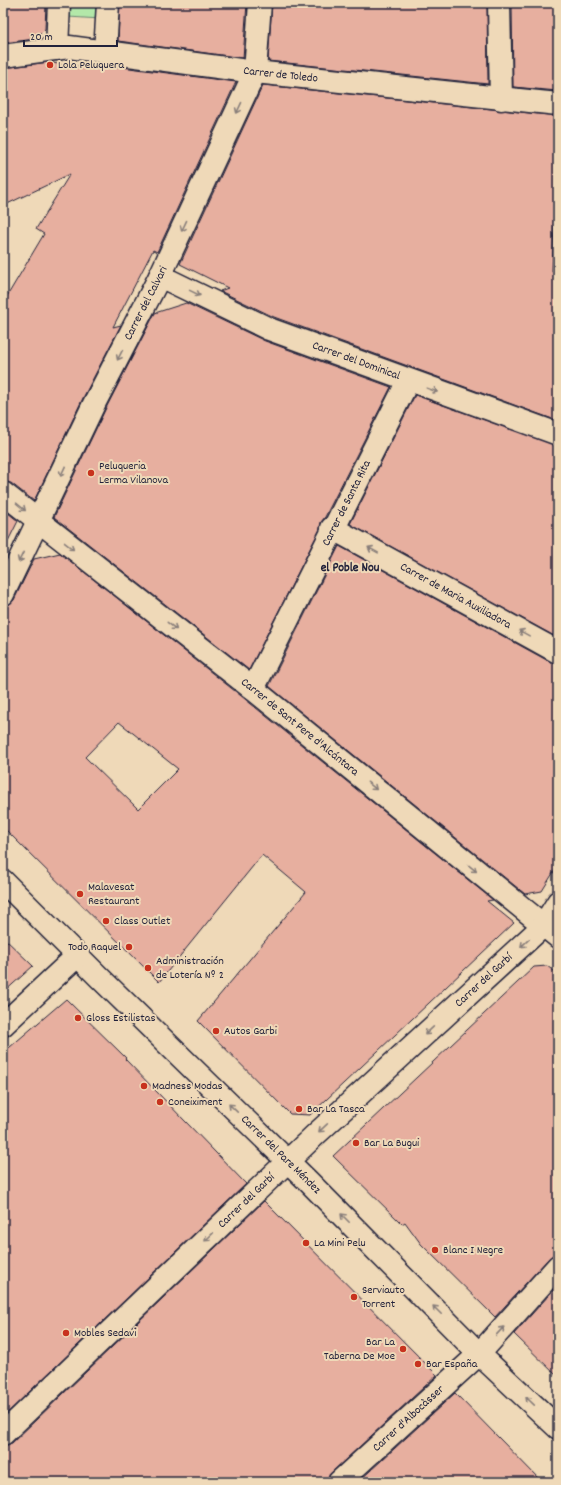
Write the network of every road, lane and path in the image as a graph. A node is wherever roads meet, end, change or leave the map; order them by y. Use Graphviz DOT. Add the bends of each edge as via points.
graph roads {
  1 [pos="59,3"];
  2 [pos="108,3"];
  3 [pos="260,3"];
  4 [pos="499,3"];
  5 [pos="57,49"];
  6 [pos="105,52"];
  7 [pos="3,56"];
  8 [pos="255,72"];
  9 [pos="501,99"];
  10 [pos="558,104"];
  11 [pos="160,276"];
  12 [pos="408,381"];
  13 [pos="558,434"];
  14 [pos="3,493"];
  15 [pos="38,522"];
  16 [pos="332,528"];
  17 [pos="3,594"];
  18 [pos="558,652"];
  19 [pos="253,689"];
  20 [pos="3,881"];
  21 [pos="558,902"];
  22 [pos="551,932"];
  23 [pos="77,956"];
  24 [pos="3,1025"];
  25 [pos="288,1163"];
  26 [pos="558,1266"];
  27 [pos="479,1354"];
  28 [pos="558,1428"];
  29 [pos="3,1434"];
  30 [pos="339,1482"];
  1 -- 5 [label="street"];
  2 -- 6 [label="street"];
  3 -- 8 [label="street, Carrer del Calvari"];
  4 -- 9 [label="street"];
  5 -- 6 [label="street, Carrer de Toledo" via="69,47"];
  5 -- 7 [label="street, Carrer de Toledo"];
  6 -- 8 [label="street, Carrer de Toledo"];
  8 -- 9 [label="street, Carrer de Toledo"];
  8 -- 11 [label="street, Carrer del Calvari, one-way"];
  9 -- 10 [label="street, Carrer de Toledo"];
  11 -- 12 [label="street, Carrer del Dominical, one-way" via="269,329"];
  11 -- 15 [label="street, Carrer del Calvari, one-way" via="94,404"];
  12 -- 13 [label="street, Carrer del Dominical, one-way"];
  12 -- 16 [label="street, Carrer de Santa Rita"];
  14 -- 15 [label="street, Carrer de Sant Pere d'Alcántara, one-way"];
  15 -- 17 [label="street, Carrer del Calvari, one-way"];
  15 -- 19 [label="street, Carrer de Sant Pere d'Alcántara, one-way"];
  18 -- 16 [label="street, Carrer de Maria Auxiliadora, one-way"];
  16 -- 19 [label="street, Carrer de Santa Rita"];
  19 -- 22 [label="street, Carrer de Sant Pere d'Alcántara, one-way"];
  20 -- 23 [label="street, Carrer del Pare Méndez"];
  21 -- 22 [label="street, Carrer del Garbí"];
  22 -- 25 [label="street, Carrer del Garbí, one-way" via="314,1136"];
  23 -- 24 [label="street"];
  25 -- 23 [label="street, Carrer del Pare Méndez, one-way"];
  27 -- 25 [label="street, Carrer del Pare Méndez, one-way"];
  25 -- 29 [label="street, Carrer del Garbí, one-way"];
  27 -- 26 [label="street, Carrer d'Albocàsser, one-way"];
  28 -- 27 [label="street, Carrer del Pare Méndez, one-way"];
  27 -- 30 [label="street, Carrer d'Albocàsser"];
}
